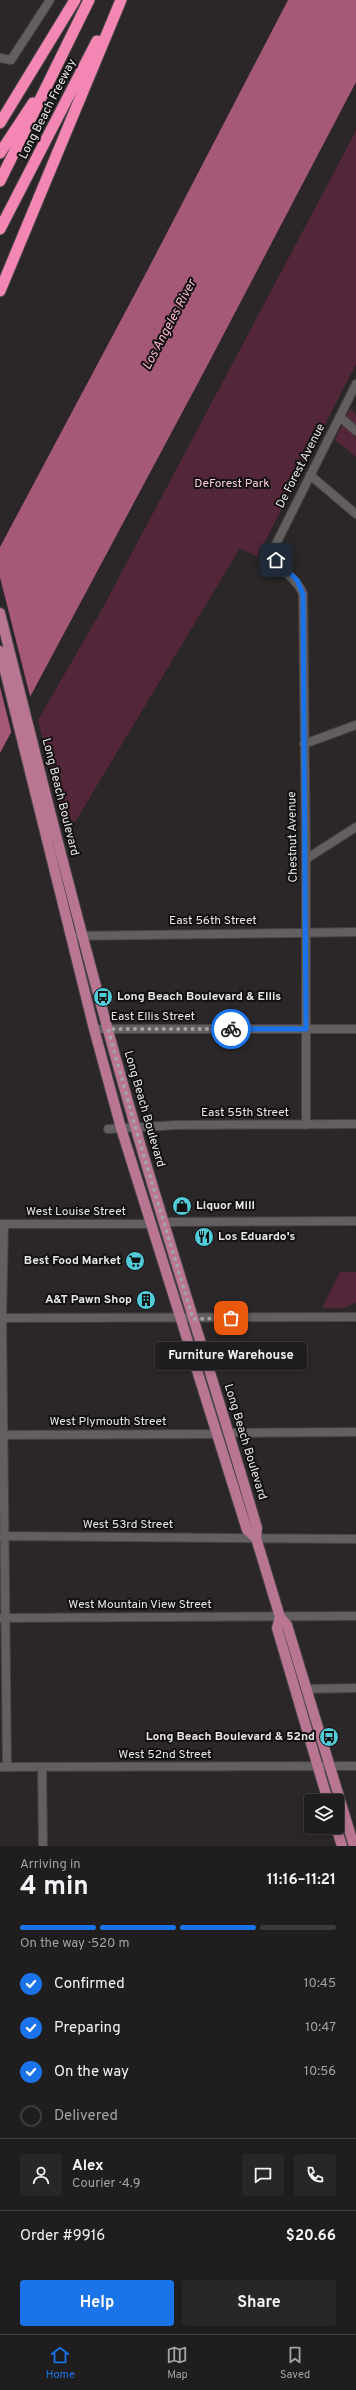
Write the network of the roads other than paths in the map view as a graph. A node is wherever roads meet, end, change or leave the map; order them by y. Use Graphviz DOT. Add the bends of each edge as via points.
graph roads {
  1 [pos="50,0"];
  2 [pos="75,0"];
  3 [pos="88,0"];
  4 [pos="118,0"];
  5 [pos="121,0"];
  6 [pos="0,58"];
  7 [pos="60,62"];
  8 [pos="0,123"];
  9 [pos="0,153"];
  10 [pos="0,181"];
  11 [pos="0,229"];
  12 [pos="0,291"];
  13 [pos="356,384"];
  14 [pos="340,417"];
  15 [pos="356,431"];
  16 [pos="310,475"];
  17 [pos="356,514"];
  18 [pos="276,560"];
  19 [pos="0,613"];
  20 [pos="0,651"];
  21 [pos="356,725"];
  22 [pos="304,744"];
  23 [pos="356,827"];
  24 [pos="342,836"];
  25 [pos="356,836"];
  26 [pos="306,859"];
  27 [pos="306,932"];
  28 [pos="356,932"];
  29 [pos="81,934"];
  30 [pos="70,936"];
  31 [pos="94,1029"];
  32 [pos="108,1029"];
  33 [pos="306,1029"];
  34 [pos="356,1029"];
  35 [pos="356,1124"];
  36 [pos="306,1125"];
  37 [pos="135,1126"];
  38 [pos="121,1128"];
  39 [pos="108,1129"];
  40 [pos="356,1221"];
  41 [pos="164,1222"];
  42 [pos="2,1224"];
  43 [pos="151,1224"];
  44 [pos="356,1317"];
  45 [pos="1,1318"];
  46 [pos="181,1319"];
  47 [pos="193,1319"];
  48 [pos="356,1432"];
  49 [pos="229,1433"];
  50 [pos="216,1434"];
  51 [pos="2,1435"];
  52 [pos="2,1536"];
  53 [pos="256,1538"];
  54 [pos="356,1539"];
  55 [pos="356,1616"];
  56 [pos="280,1617"];
  57 [pos="3,1618"];
  58 [pos="356,1688"];
  59 [pos="306,1689"];
  60 [pos="317,1766"];
  61 [pos="329,1766"];
  62 [pos="356,1766"];
  63 [pos="4,1767"];
  64 [pos="42,1767"];
  65 [pos="326,1794"];
  66 [pos="338,1834"];
  67 [pos="354,1843"];
  68 [pos="43,1846"];
  69 [pos="342,1846"];
  1 -- 6 [label="street" via="11,60"];
  2 -- 8 [label="highway"];
  3 -- 7 [label="highway, Long Beach Freeway"];
  4 -- 11 [label="highway, Long Beach Freeway"];
  5 -- 12 [label="highway"];
  7 -- 9 [label="highway"];
  7 -- 10 [label="highway, Long Beach Freeway"];
  13 -- 14 [label="street, De Forest Avenue"];
  14 -- 15 [label="street"];
  14 -- 16 [label="street, De Forest Avenue"];
  16 -- 17 [label="street"];
  16 -- 18 [label="street, De Forest Avenue" via="273,550"];
  18 -- 22 [label="street, Chestnut Avenue" via="297,580 303,594"];
  19 -- 29 [label="main road, Long Beach Boulevard"];
  20 -- 30 [label="main road, Long Beach Boulevard"];
  21 -- 22 [label="street"];
  22 -- 26 [label="street, Chestnut Avenue"];
  23 -- 24 [label="street"];
  24 -- 25 [label="street"];
  24 -- 26 [label="street"];
  26 -- 27 [label="street, Chestnut Avenue"];
  27 -- 28 [label="street, East 56th Street"];
  27 -- 29 [label="street, East 56th Street"];
  27 -- 33 [label="street, Chestnut Avenue"];
  29 -- 30 [label="street, East 56th Street"];
  29 -- 32 [label="main road, Long Beach Boulevard"];
  30 -- 31 [label="main road, Long Beach Boulevard"];
  31 -- 32 [label="street, East Ellis Street"];
  31 -- 38 [label="main road, Long Beach Boulevard"];
  32 -- 33 [label="street, East Ellis Street"];
  32 -- 37 [label="main road, Long Beach Boulevard"];
  33 -- 34 [label="street, East Ellis Street"];
  33 -- 36 [label="street, Chestnut Avenue"];
  35 -- 36 [label="street, East 55th Street"];
  36 -- 37 [label="street, East 55th Street"];
  37 -- 38 [label="street, East 55th Street"];
  37 -- 41 [label="main road, Long Beach Boulevard"];
  38 -- 39 [label="street, East 55th Street"];
  38 -- 43 [label="main road, Long Beach Boulevard"];
  40 -- 41 [label="street"];
  41 -- 47 [label="main road, Long Beach Boulevard"];
  42 -- 43 [label="street, West Louise Street"];
  42 -- 45 [label="street"];
  43 -- 46 [label="main road, Long Beach Boulevard"];
  44 -- 47 [label="street"];
  45 -- 46 [label="street"];
  45 -- 51 [label="street"];
  46 -- 47 [label="street"];
  46 -- 50 [label="main road, Long Beach Boulevard"];
  47 -- 49 [label="main road, Long Beach Boulevard"];
  48 -- 49 [label="street"];
  49 -- 53 [label="main road, Long Beach Boulevard" via="257,1528"];
  50 -- 51 [label="street, West Plymouth Street"];
  50 -- 53 [label="main road, Long Beach Boulevard" via="247,1530"];
  51 -- 52 [label="street"];
  52 -- 53 [label="street, West 53rd Street"];
  52 -- 57 [label="street"];
  53 -- 54 [label="street, West 53rd Street"];
  53 -- 56 [label="main road, Long Beach Boulevard"];
  55 -- 56 [label="street, West Mountain View Street"];
  56 -- 57 [label="street, West Mountain View Street"];
  56 -- 59 [label="main road, Long Beach Boulevard" via="287,1625"];
  56 -- 60 [label="main road, Long Beach Boulevard" via="277,1628"];
  57 -- 63 [label="street"];
  58 -- 59 [label="street"];
  59 -- 61 [label="main road, Long Beach Boulevard"];
  60 -- 61 [label="street, West 52nd Street"];
  60 -- 64 [label="street, West 52nd Street"];
  60 -- 65 [label="main road, Long Beach Boulevard"];
  61 -- 62 [label="street, West 52nd Street"];
  61 -- 67 [label="main road, Long Beach Boulevard"];
  63 -- 64 [label="street, West 52nd Street"];
  64 -- 68 [label="street"];
  66 -- 69 [label="main road"];
}
